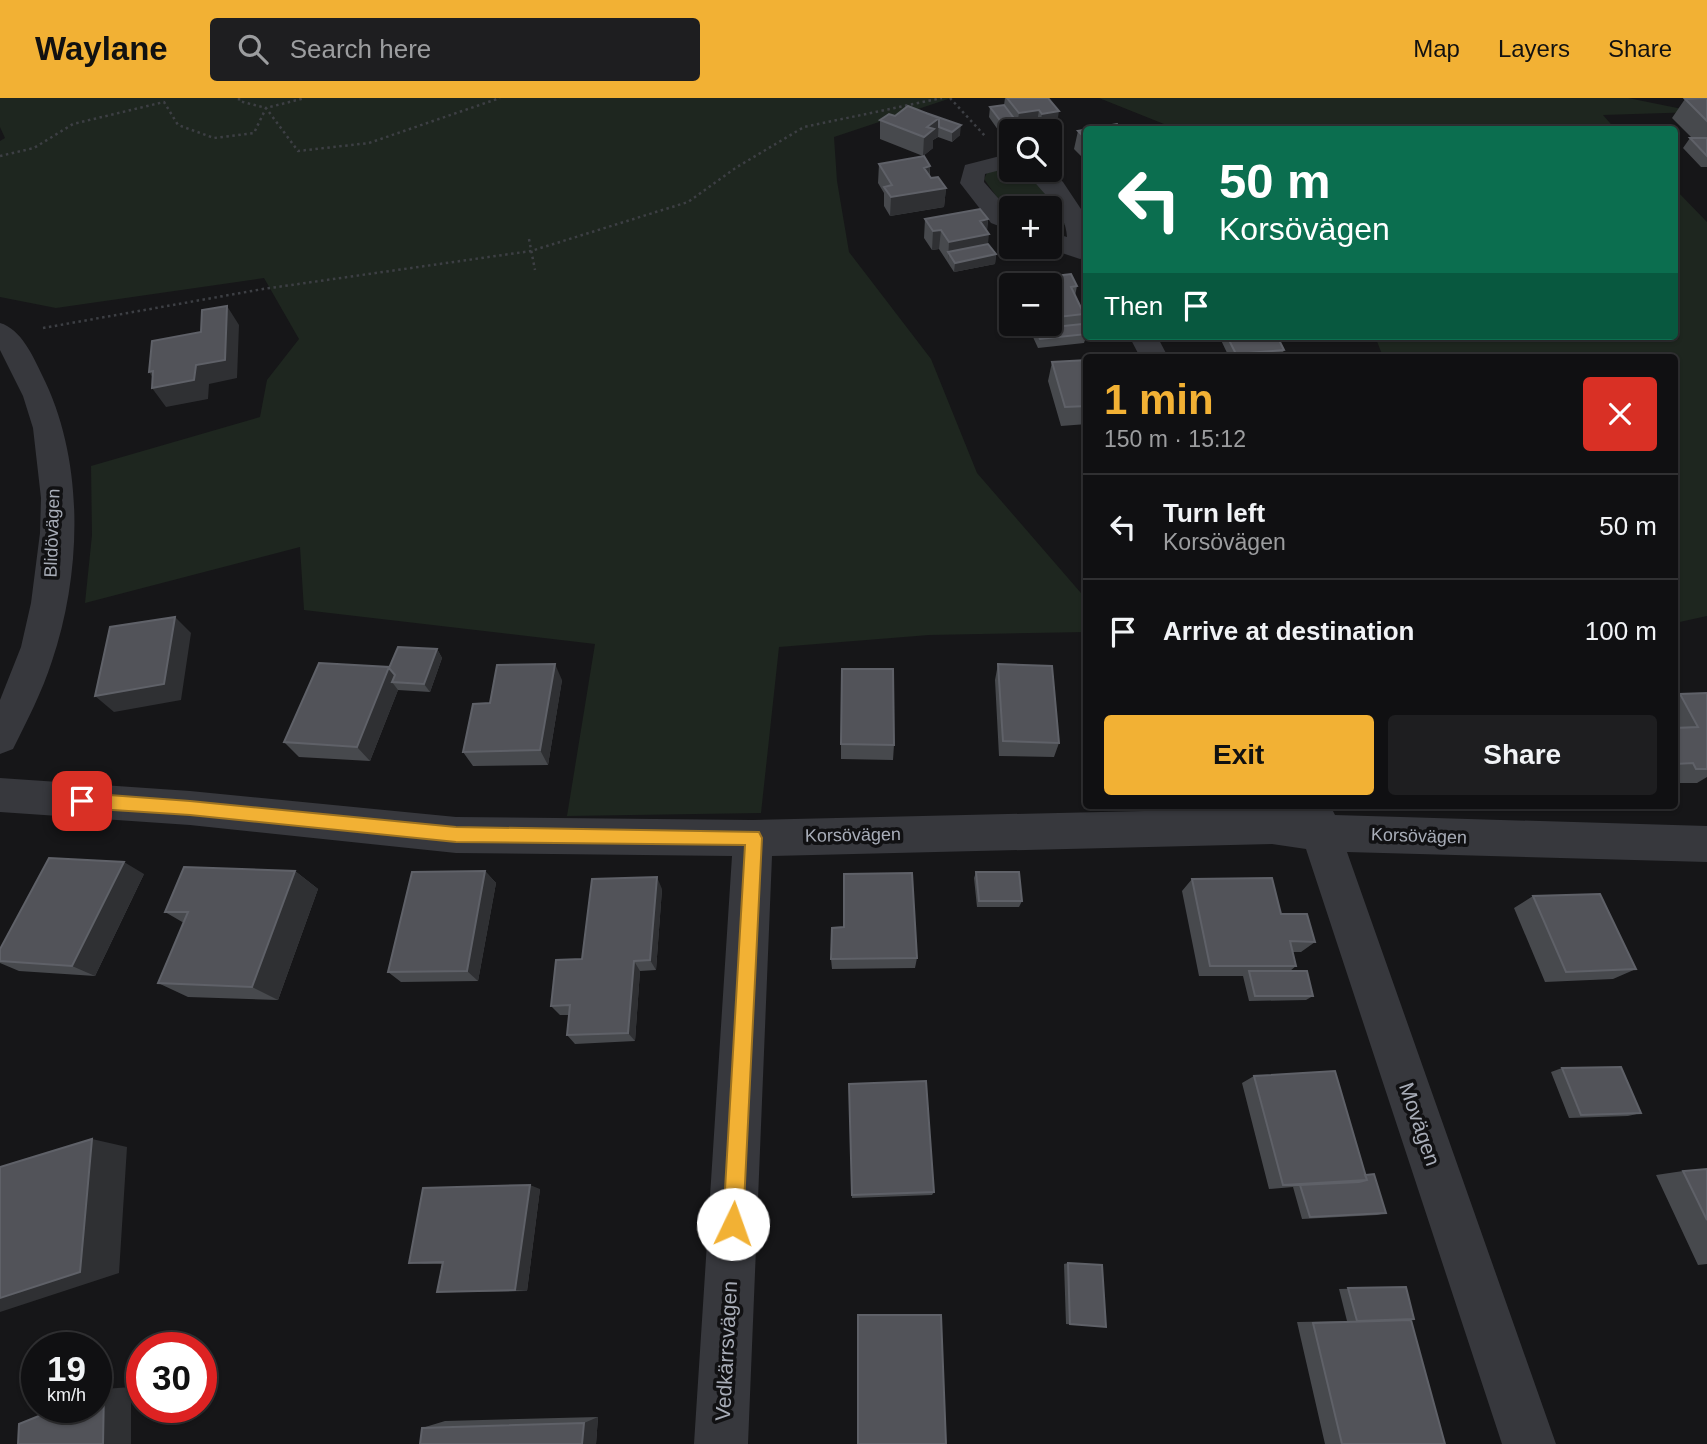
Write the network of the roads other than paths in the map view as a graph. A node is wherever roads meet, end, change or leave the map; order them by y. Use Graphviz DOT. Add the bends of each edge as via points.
graph roads {
  1 [pos="999,162"];
  2 [pos="1049,182"];
  3 [pos="999,217"];
  4 [pos="1062,245"];
  5 [pos="1083,254"];
  6 [pos="2,334"];
  7 [pos="0,738"];
  8 [pos="0,795"];
  9 [pos="1316,819"];
  10 [pos="754,838"];
  11 [pos="1707,844"];
  12 [pos="722,1444"];
  13 [pos="1529,1444"];
  1 -- 3 [label="street" via="974,170 972,183"];
  2 -- 5 [label="street" via="1079,225"];
  4 -- 5 [label="street"];
  6 -- 7 [label="street, Blidövägen" via="37,390 48,426 57,511 42,634 22,693"];
  8 -- 10 [label="street, Korsövägen" via="190,808 456,835"];
  9 -- 10 [label="street, Korsövägen" via="1272,826"];
  9 -- 11 [label="street, Korsövägen"];
  9 -- 13 [label="street, Movägen"];
  10 -- 12 [label="street, Vedkärrsvägen"];
}
